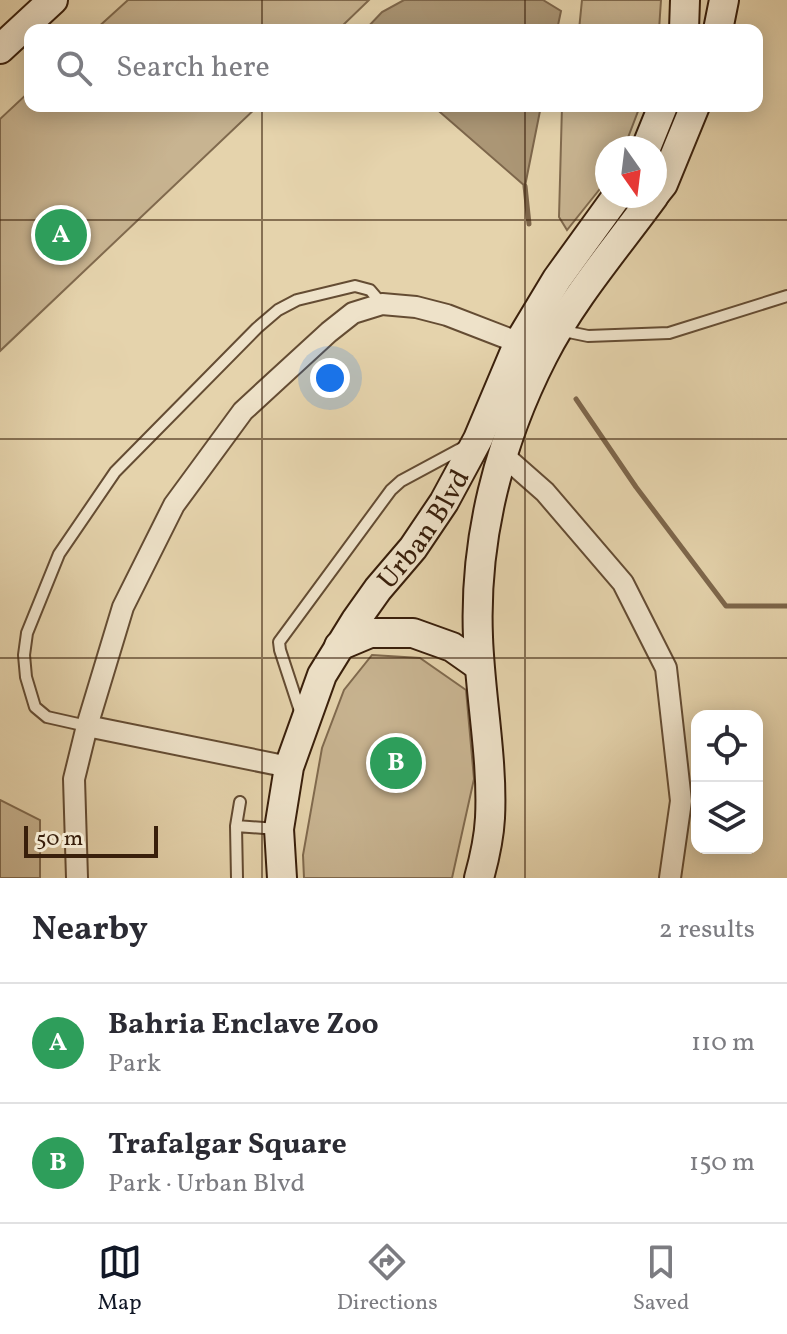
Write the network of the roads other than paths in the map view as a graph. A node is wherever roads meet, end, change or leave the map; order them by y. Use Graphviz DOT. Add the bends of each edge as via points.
graph roads {
  1 [pos="53,0"];
  2 [pos="685,0"];
  3 [pos="724,0"];
  4 [pos="27,24"];
  5 [pos="684,24"];
  6 [pos="719,24"];
  7 [pos="24,27"];
  8 [pos="0,49"];
  9 [pos="661,112"];
  10 [pos="693,112"];
  11 [pos="651,136"];
  12 [pos="667,174"];
  13 [pos="608,208"];
  14 [pos="644,208"];
  15 [pos="787,296"];
  16 [pos="382,304"];
  17 [pos="559,330"];
  18 [pos="531,348"];
  19 [pos="478,439"];
  20 [pos="503,455"];
  21 [pos="339,646"];
  22 [pos="479,666"];
  23 [pos="304,723"];
  24 [pos="87,726"];
  25 [pos="289,767"];
  26 [pos="240,802"];
  27 [pos="236,826"];
  28 [pos="279,829"];
  29 [pos="77,878"];
  30 [pos="237,878"];
  31 [pos="282,878"];
  32 [pos="479,878"];
  33 [pos="670,878"];
  1 -- 4 [label="street"];
  2 -- 5 [label="street"];
  3 -- 6 [label="street"];
  7 -- 8 [label="street"];
  9 -- 11 [label="street"];
  10 -- 12 [label="street, Urban Blvd"];
  13 -- 18 [label="street, Urban Blvd" via="557,279"];
  14 -- 17 [label="street, Urban Blvd"];
  15 -- 17 [label="lane" via="669,333 588,336"];
  16 -- 18 [label="street" via="447,315"];
  16 -- 24 [label="street" via="353,313 243,411 174,505 123,607"];
  16 -- 24 [label="lane" via="370,290 355,286 278,310 115,472 59,554 27,633 24,655 35,707 47,717"];
  17 -- 18 [label="street, Urban Blvd"];
  18 -- 19 [label="street, Urban Blvd"];
  18 -- 20 [label="street, Urban Blvd"];
  19 -- 21 [label="street, Urban Blvd" via="413,548"];
  19 -- 23 [label="lane" via="391,490 279,642"];
  20 -- 22 [label="street, Urban Blvd" via="484,528"];
  20 -- 33 [label="street" via="545,492 623,583 666,668 681,801"];
  21 -- 22 [label="street" via="370,633 413,633 452,647"];
  21 -- 23 [label="street, Urban Blvd"];
  22 -- 32 [label="street, Urban Blvd" via="490,819"];
  23 -- 25 [label="street, Urban Blvd"];
  24 -- 25 [label="street"];
  24 -- 29 [label="street" via="74,779"];
  25 -- 28 [label="street, Urban Blvd"];
  26 -- 27 [label="lane"];
  27 -- 28 [label="lane"];
  27 -- 30 [label="lane"];
  28 -- 31 [label="street, Urban Blvd"];
}
